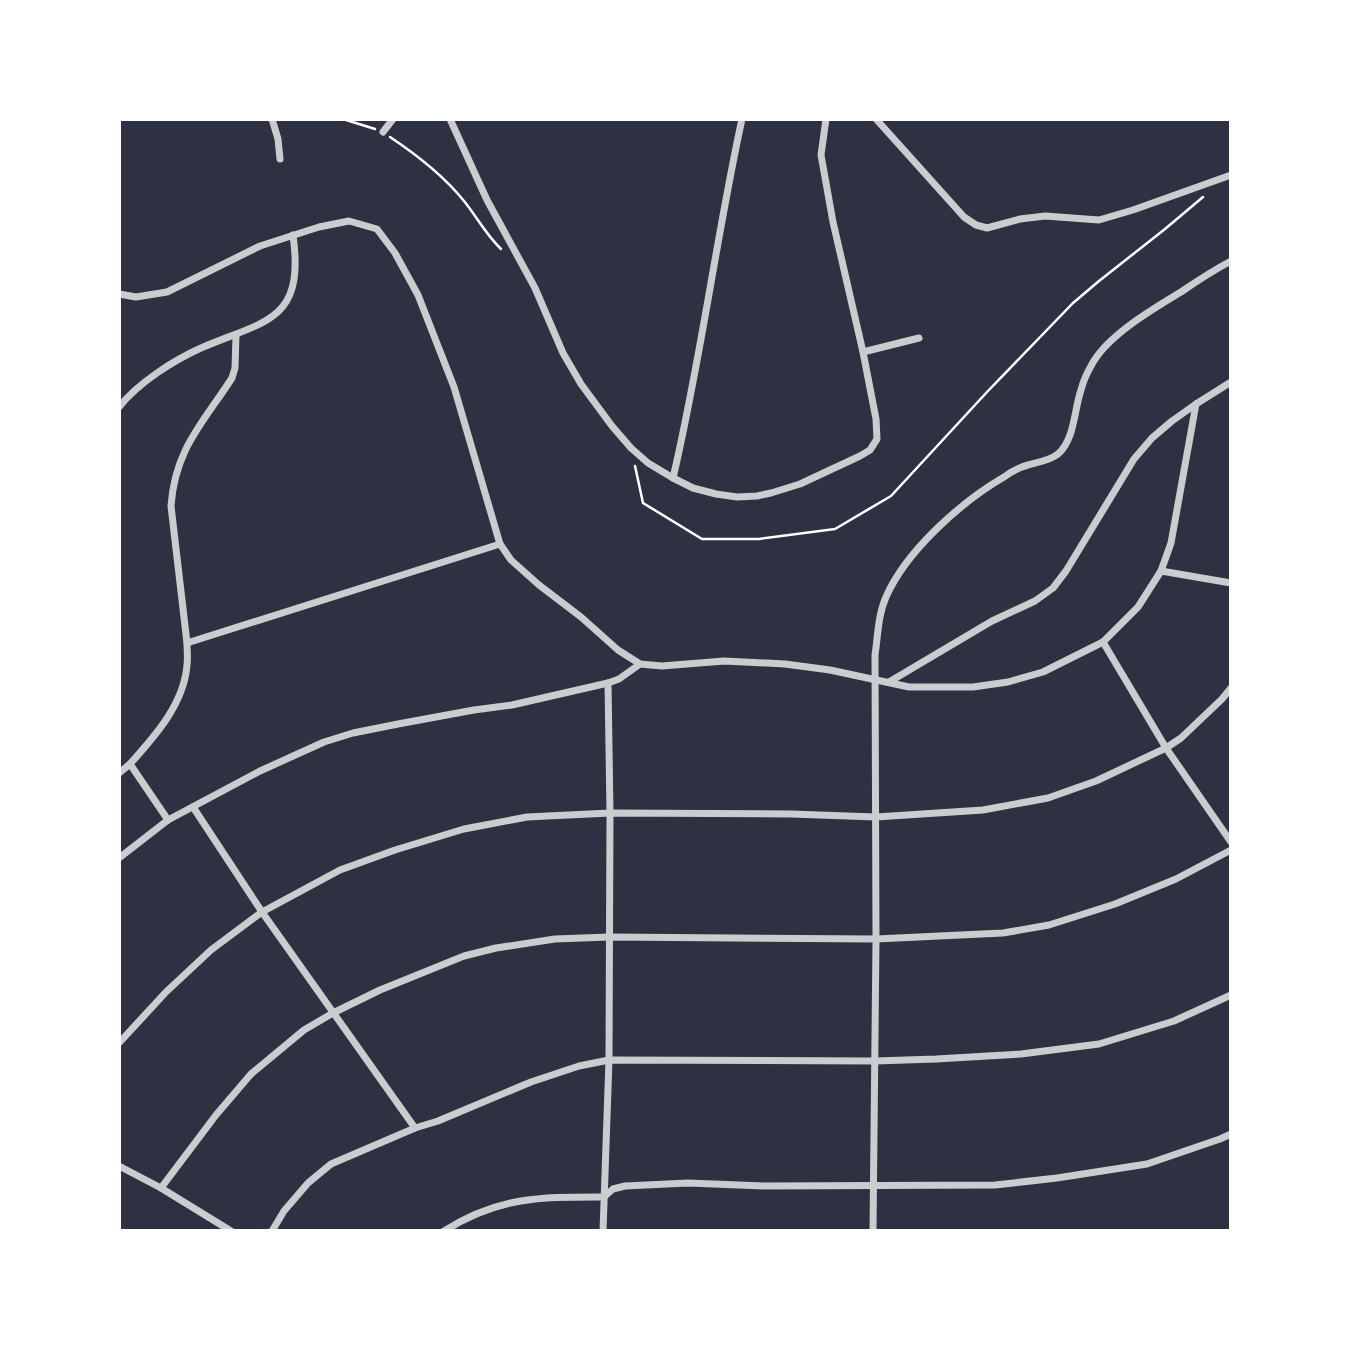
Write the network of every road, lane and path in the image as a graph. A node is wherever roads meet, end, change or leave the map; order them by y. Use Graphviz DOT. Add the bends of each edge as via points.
graph roads {
  1 [pos="272,119"];
  2 [pos="343,119"];
  3 [pos="393,119"];
  4 [pos="450,119"];
  5 [pos="742,119"];
  6 [pos="825,119"];
  7 [pos="876,119"];
  8 [pos="383,132"];
  9 [pos="280,159"];
  10 [pos="1231,175"];
  11 [pos="1206,194"];
  12 [pos="293,235"];
  13 [pos="507,254"];
  14 [pos="1231,261"];
  15 [pos="119,294"];
  16 [pos="236,335"];
  17 [pos="919,338"];
  18 [pos="863,352"];
  19 [pos="1231,383"];
  20 [pos="1196,404"];
  21 [pos="119,407"];
  22 [pos="631,448"];
  23 [pos="673,478"];
  24 [pos="500,544"];
  25 [pos="1161,571"];
  26 [pos="1231,583"];
  27 [pos="1103,642"];
  28 [pos="187,643"];
  29 [pos="640,664"];
  30 [pos="875,679"];
  31 [pos="889,682"];
  32 [pos="608,683"];
  33 [pos="1231,688"];
  34 [pos="1167,748"];
  35 [pos="130,764"];
  36 [pos="119,773"];
  37 [pos="194,807"];
  38 [pos="610,813"];
  39 [pos="876,817"];
  40 [pos="168,820"];
  41 [pos="1231,842"];
  42 [pos="1231,850"];
  43 [pos="119,858"];
  44 [pos="262,912"];
  45 [pos="609,937"];
  46 [pos="876,939"];
  47 [pos="1231,995"];
  48 [pos="333,1013"];
  49 [pos="119,1043"];
  50 [pos="609,1060"];
  51 [pos="875,1061"];
  52 [pos="415,1128"];
  53 [pos="1231,1134"];
  54 [pos="119,1166"];
  55 [pos="874,1185"];
  56 [pos="161,1188"];
  57 [pos="604,1197"];
  58 [pos="231,1231"];
  59 [pos="272,1231"];
  60 [pos="444,1231"];
  61 [pos="603,1231"];
  62 [pos="873,1231"];
  1 -- 9 [label="street"];
  2 -- 8 [label="path"];
  3 -- 8 [label="street"];
  4 -- 22 [label="street" via="564,353"];
  5 -- 23 [label="street"];
  6 -- 18 [label="street" via="821,155"];
  7 -- 10 [label="street" via="964,217 987,228 1045,216 1099,220"];
  8 -- 13 [label="path" via="450,185"];
  11 -- 22 [label="path" via="1073,303 891,496 835,529 759,539 702,539 643,503"];
  12 -- 15 [label="street" via="260,246 167,292 136,297"];
  12 -- 16 [label="street" via="293,281 285,304 264,323"];
  12 -- 24 [label="street" via="349,221 377,229 395,253 418,295 454,387"];
  14 -- 30 [label="street" via="1108,343 1081,387 1071,434 1057,455 1025,466 986,489 931,535 907,562 880,614"];
  16 -- 21 [label="street" via="175,362"];
  16 -- 28 [label="street" via="232,378 184,450 172,489"];
  17 -- 18 [label="street"];
  18 -- 23 [label="street" via="876,419 877,439 870,450 772,494 716,494"];
  19 -- 20 [label="street"];
  20 -- 25 [label="street" via="1171,543"];
  20 -- 31 [label="street" via="1152,438 1134,459 1052,588"];
  22 -- 23 [label="street"];
  24 -- 28 [label="street"];
  24 -- 29 [label="street" via="539,585"];
  25 -- 26 [label="street"];
  25 -- 27 [label="street" via="1138,607"];
  27 -- 31 [label="street" via="1043,672 1008,682 909,687"];
  27 -- 34 [label="street"];
  28 -- 35 [label="street" via="184,679 170,713"];
  29 -- 30 [label="street" via="785,664"];
  29 -- 32 [label="street"];
  30 -- 31 [label="street"];
  30 -- 39 [label="street"];
  32 -- 37 [label="street" via="353,733 270,766"];
  32 -- 38 [label="street"];
  33 -- 34 [label="street"];
  34 -- 39 [label="street" via="1048,798 983,810"];
  34 -- 41 [label="street"];
  35 -- 36 [label="street"];
  35 -- 40 [label="street"];
  37 -- 40 [label="street"];
  37 -- 44 [label="street"];
  38 -- 39 [label="street"];
  38 -- 44 [label="street" via="527,817 464,829 340,870"];
  38 -- 45 [label="street"];
  39 -- 46 [label="street"];
  40 -- 43 [label="street"];
  42 -- 46 [label="street" via="1115,905 1049,925 1003,933"];
  44 -- 48 [label="street"];
  44 -- 49 [label="street" via="211,950"];
  45 -- 46 [label="street"];
  45 -- 48 [label="street" via="555,939 464,956"];
  45 -- 50 [label="street"];
  46 -- 51 [label="street"];
  47 -- 51 [label="street" via="1174,1021 1098,1044 1021,1054"];
  48 -- 52 [label="street"];
  48 -- 56 [label="street" via="304,1030 251,1074"];
  50 -- 51 [label="street"];
  50 -- 52 [label="street" via="531,1082"];
  50 -- 57 [label="street"];
  51 -- 55 [label="street"];
  52 -- 59 [label="street" via="331,1164 308,1183"];
  53 -- 55 [label="street" via="1147,1164 1057,1178 995,1185"];
  54 -- 56 [label="street"];
  55 -- 57 [label="street" via="625,1185"];
  55 -- 62 [label="street"];
  56 -- 58 [label="street"];
  57 -- 60 [label="street" via="528,1199 499,1205"];
  57 -- 61 [label="street"];
}
